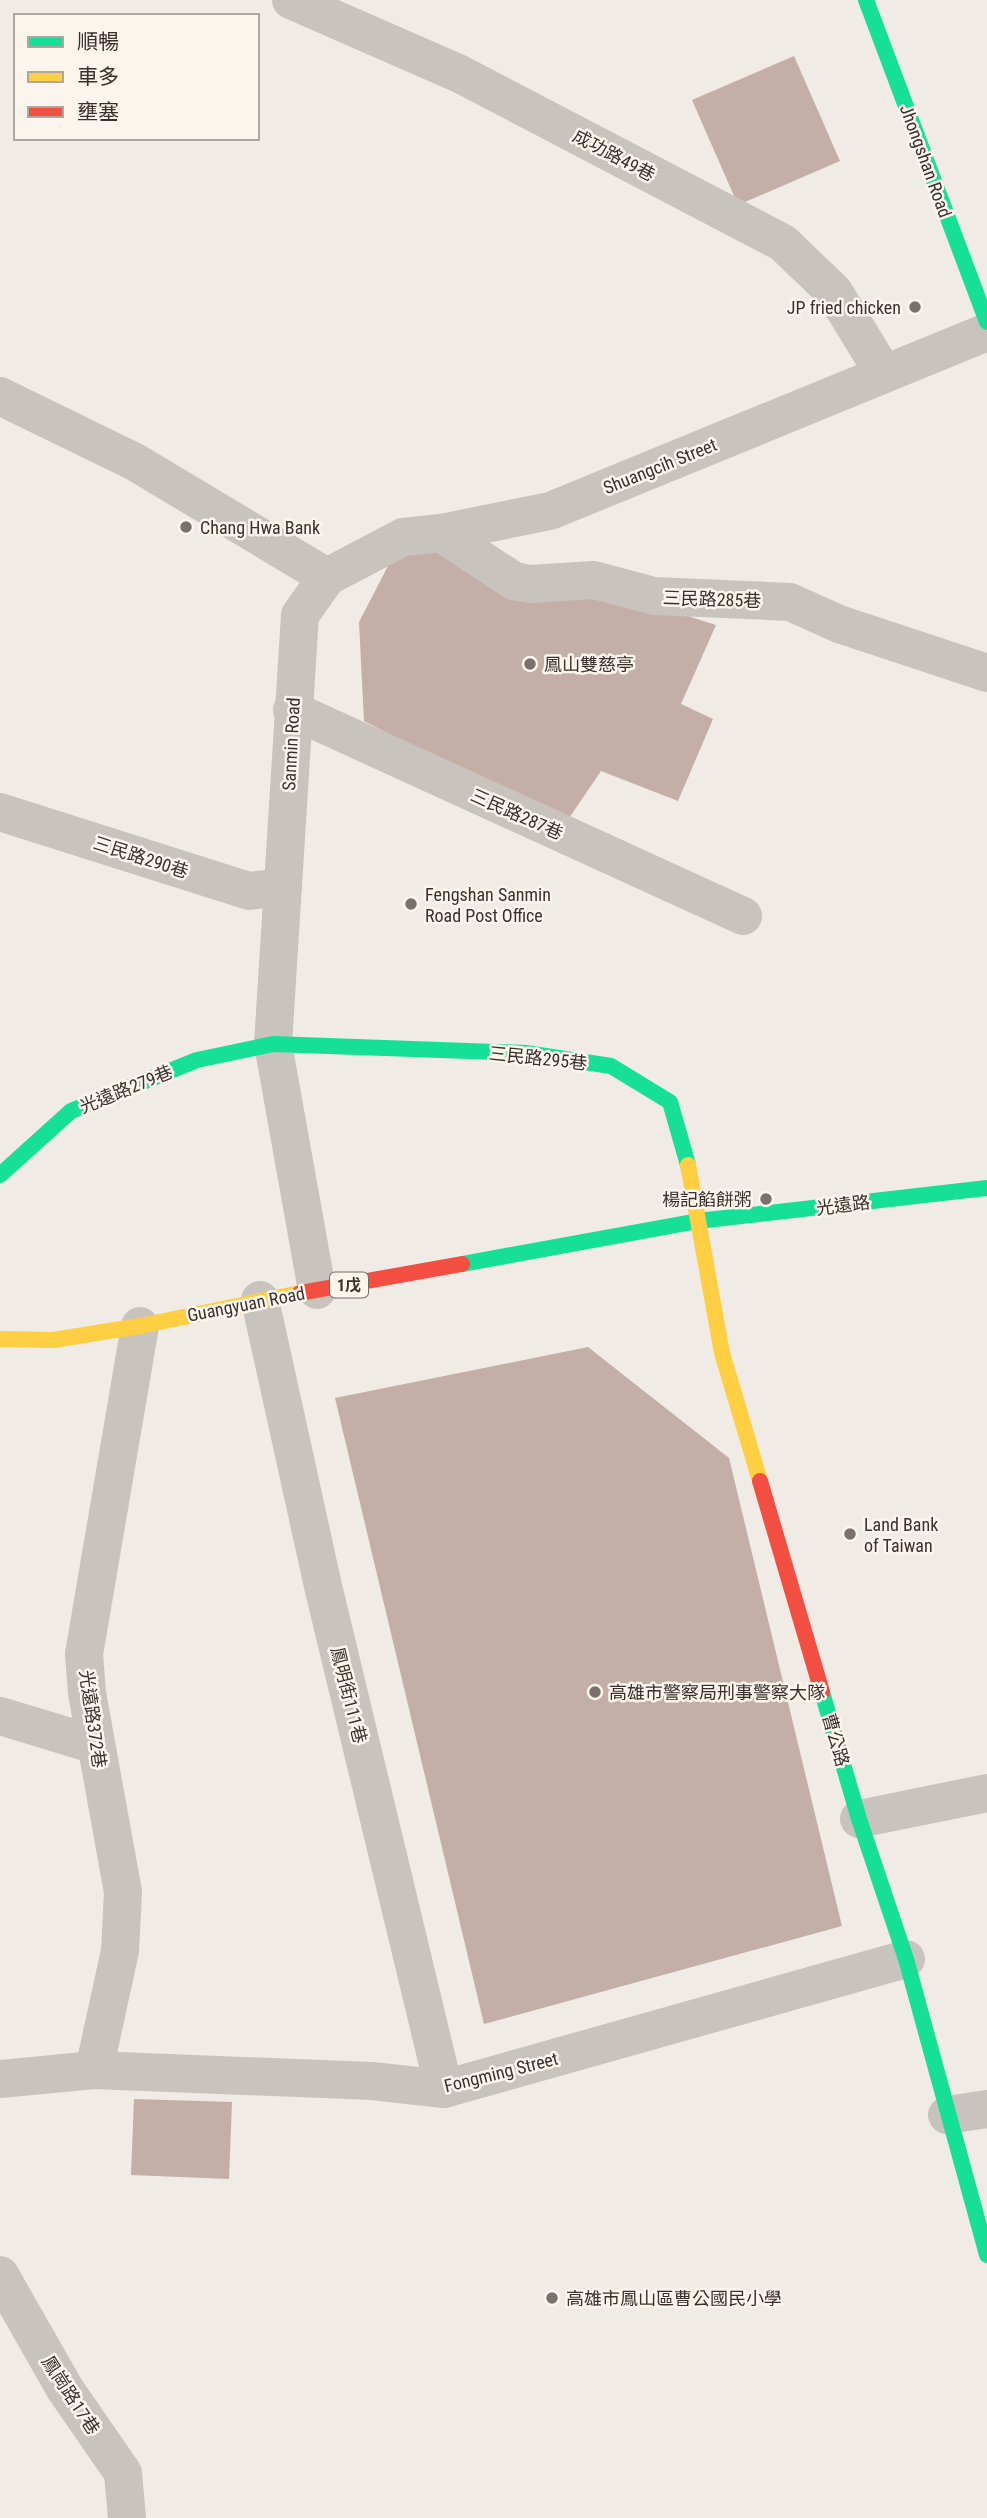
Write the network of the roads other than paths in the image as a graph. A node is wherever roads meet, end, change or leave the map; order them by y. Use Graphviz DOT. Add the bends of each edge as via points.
graph roads {
  1 [pos="291,0"];
  2 [pos="866,0"];
  3 [pos="987,322"];
  4 [pos="987,332"];
  5 [pos="884,374"];
  6 [pos="0,396"];
  7 [pos="441,533"];
  8 [pos="327,577"];
  9 [pos="987,673"];
  10 [pos="292,710"];
  11 [pos="0,812"];
  12 [pos="283,887"];
  13 [pos="743,916"];
  14 [pos="273,1044"];
  15 [pos="0,1175"];
  16 [pos="987,1188"];
  17 [pos="698,1221"];
  18 [pos="317,1290"];
  19 [pos="260,1300"];
  20 [pos="140,1326"];
  21 [pos="0,1339"];
  22 [pos="0,1716"];
  23 [pos="96,1745"];
  24 [pos="987,1793"];
  25 [pos="859,1819"];
  26 [pos="906,1959"];
  27 [pos="94,2070"];
  28 [pos="0,2079"];
  29 [pos="444,2089"];
  30 [pos="987,2109"];
  31 [pos="947,2115"];
  32 [pos="987,2255"];
  33 [pos="0,2275"];
  34 [pos="127,2518"];
  1 -- 5 [label="street, 成功路49巷" via="460,74 783,243 834,292"];
  2 -- 3 [label="street, Jhongshan Road"];
  4 -- 5 [label="street, Shuangcih Street"];
  5 -- 7 [label="street, Shuangcih Street" via="550,511"];
  6 -- 8 [label="street" via="135,462"];
  7 -- 8 [label="street, Shuangcih Street" via="403,537"];
  7 -- 9 [label="street, 三民路285巷" via="514,581 594,580 654,596 790,602 839,624"];
  8 -- 10 [label="street, Sanmin Road" via="300,615"];
  10 -- 12 [label="street, Sanmin Road"];
  10 -- 13 [label="street, 三民路287巷"];
  11 -- 12 [label="street, 三民路290巷" via="249,891"];
  12 -- 14 [label="street, Sanmin Road"];
  14 -- 15 [label="street, 光遠路279巷" via="197,1060 71,1111"];
  14 -- 17 [label="street, 三民路295巷" via="526,1053 611,1066 670,1102 688,1162"];
  14 -- 18 [label="street, Sanmin Road"];
  16 -- 17 [label="street, 光遠路 / 1戊"];
  17 -- 18 [label="street, Guangyuan Road / 1戊"];
  17 -- 25 [label="street, 曹公路" via="722,1353"];
  18 -- 19 [label="street, Guangyuan Road / 1戊"];
  19 -- 20 [label="street, Guangyuan Road / 1戊"];
  19 -- 29 [label="street, 鳳明街111巷" via="323,1586"];
  20 -- 21 [label="street, Guangyuan Road / 1戊" via="52,1340"];
  20 -- 23 [label="street, 光遠路372巷" via="84,1654"];
  22 -- 23 [label="street"];
  23 -- 27 [label="street, 光遠路372巷" via="123,1892 120,1951"];
  24 -- 25 [label="street"];
  25 -- 26 [label="street, 曹公路"];
  26 -- 29 [label="street, Fongming Street"];
  26 -- 31 [label="street, 曹公路"];
  27 -- 28 [label="street, Fongming Street"];
  27 -- 29 [label="street, Fongming Street" via="372,2081"];
  30 -- 31 [label="street"];
  31 -- 32 [label="street, 曹公路"];
  33 -- 34 [label="street, 鳳崗路17巷" via="65,2389 123,2473"];
}
